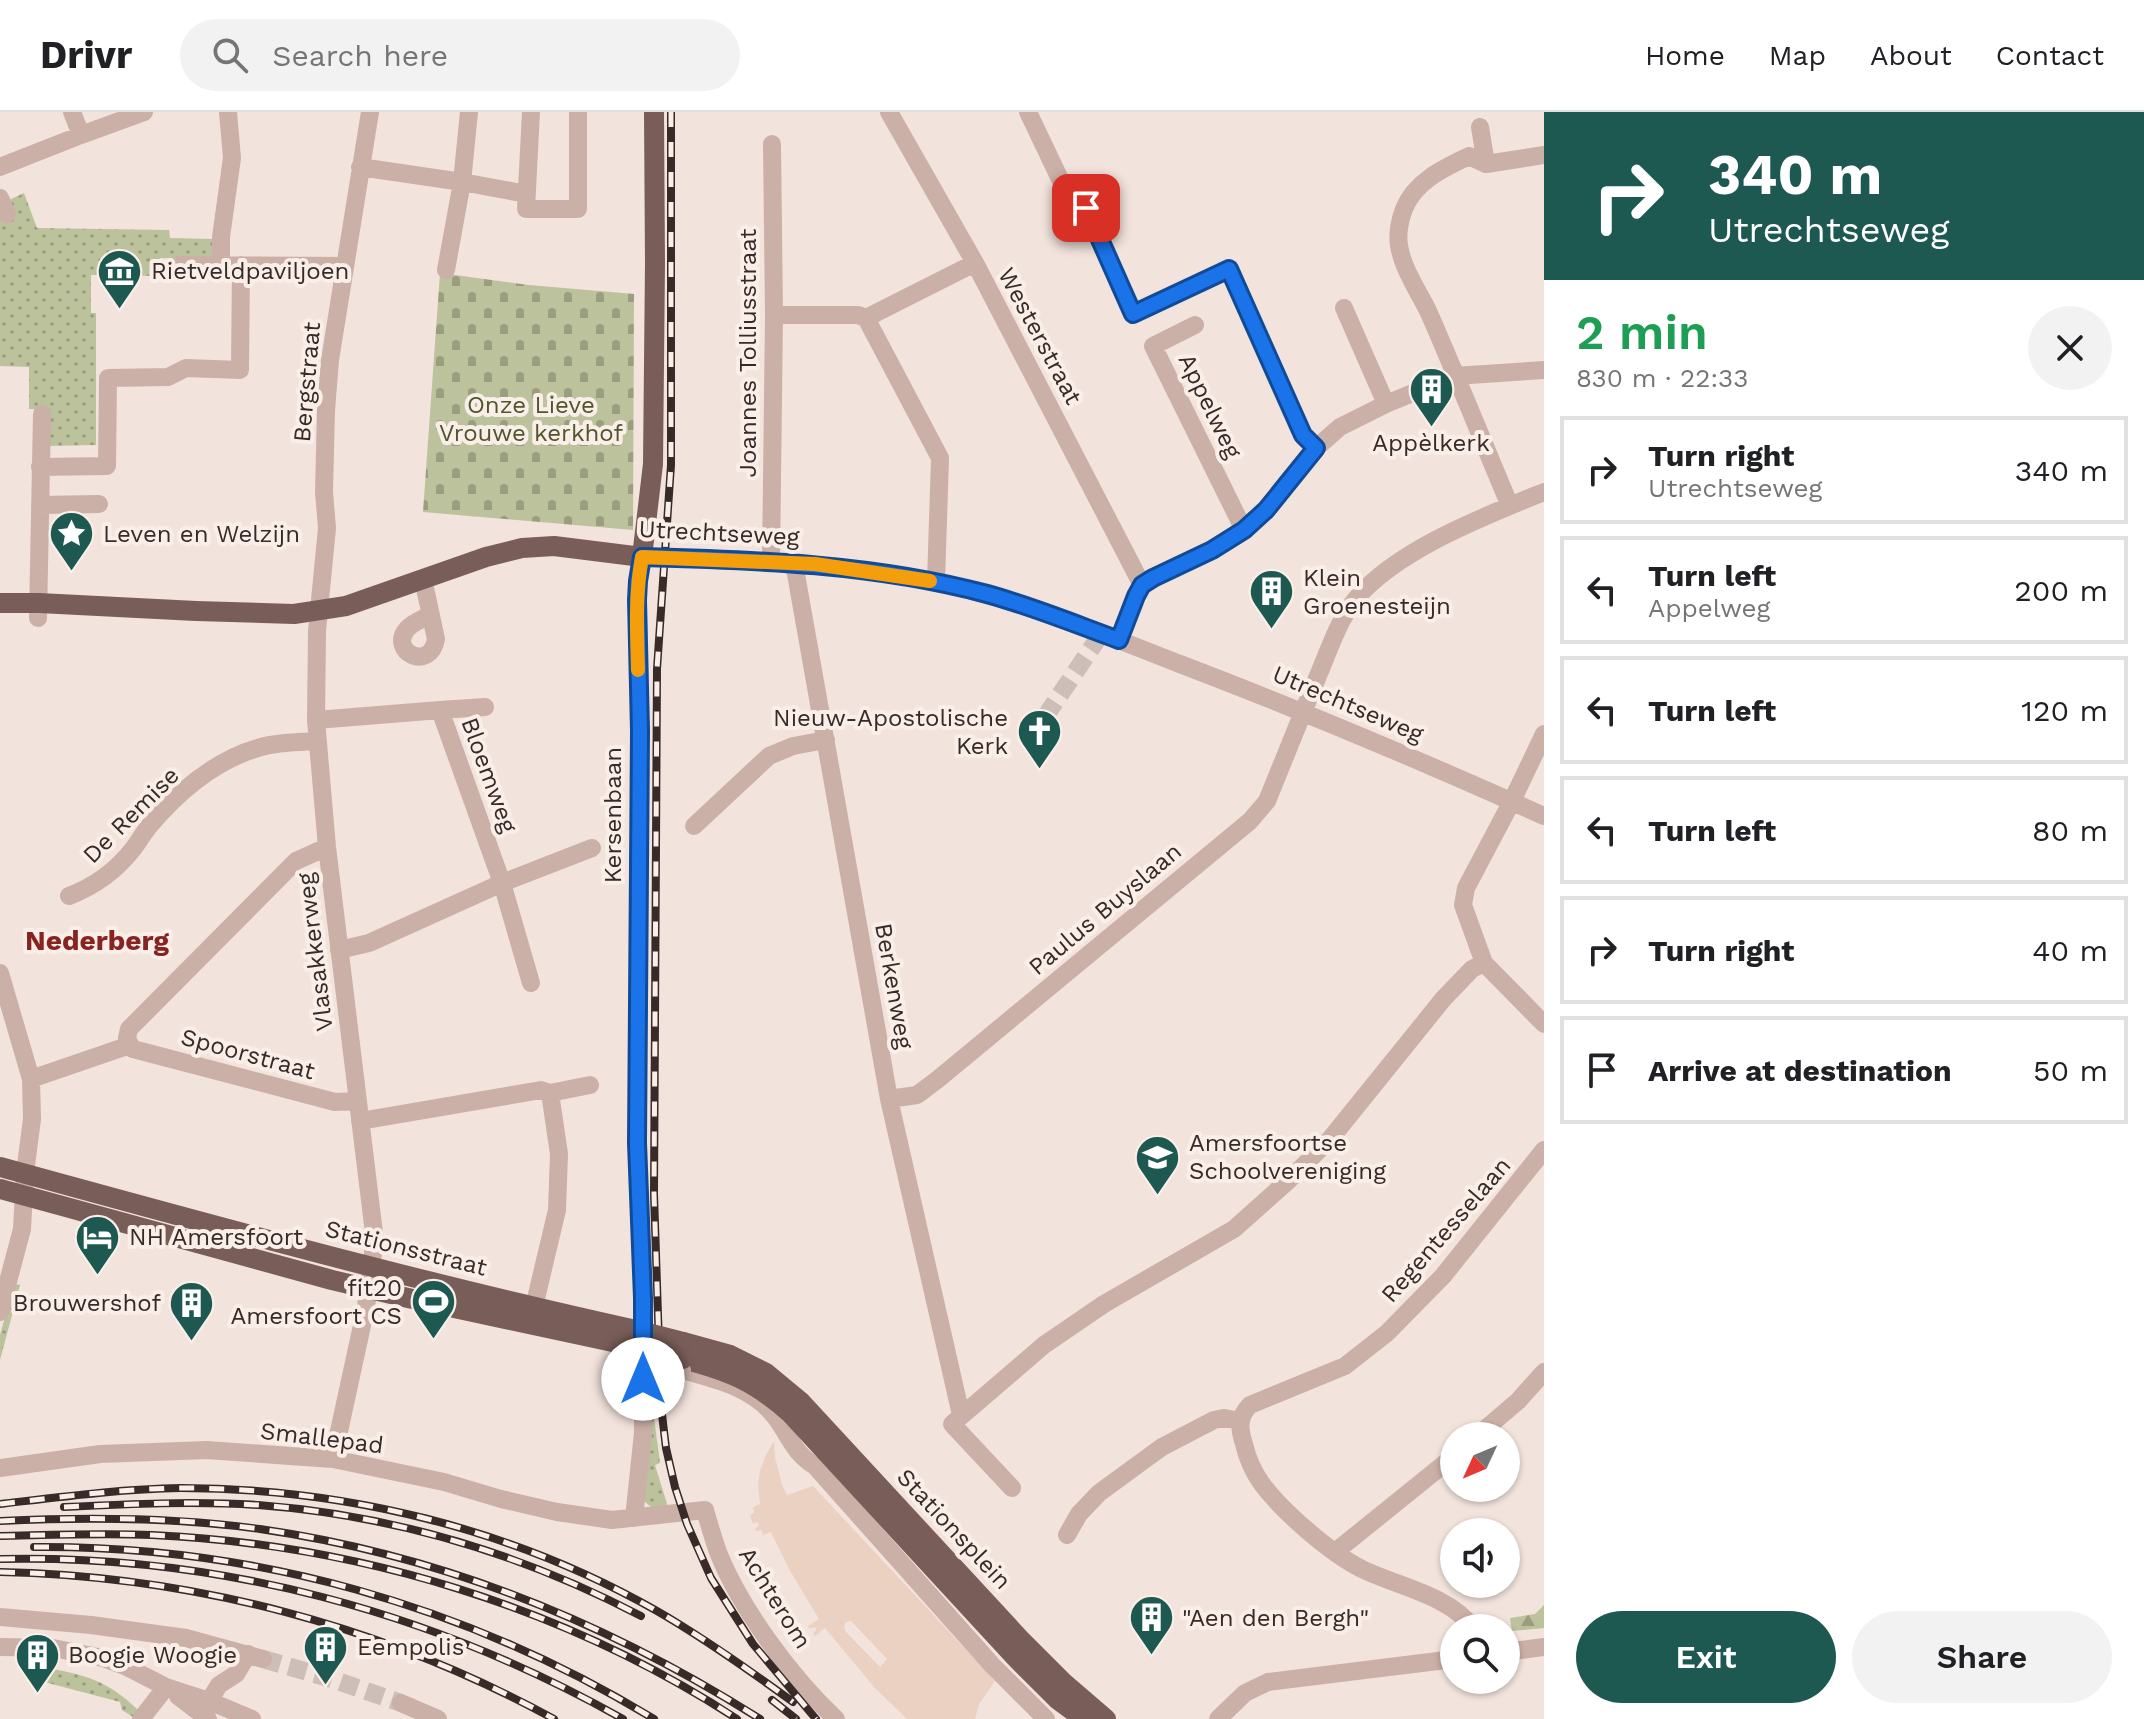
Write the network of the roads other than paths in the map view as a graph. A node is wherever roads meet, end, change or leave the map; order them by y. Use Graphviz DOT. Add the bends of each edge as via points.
graph roads {
  1 [pos="72,112"];
  2 [pos="144,112"];
  3 [pos="228,112"];
  4 [pos="370,112"];
  5 [pos="469,112"];
  6 [pos="531,112"];
  7 [pos="578,112"];
  8 [pos="654,112"];
  9 [pos="889,112"];
  10 [pos="1028,112"];
  11 [pos="1480,127"];
  12 [pos="81,135"];
  13 [pos="772,144"];
  14 [pos="1544,155"];
  15 [pos="1486,164"];
  16 [pos="0,167"];
  17 [pos="360,167"];
  18 [pos="462,182"];
  19 [pos="527,194"];
  20 [pos="1068,196"];
  21 [pos="1086,208"];
  22 [pos="975,263"];
  23 [pos="179,265"];
  24 [pos="221,265"];
  25 [pos="241,265"];
  26 [pos="344,266"];
  27 [pos="446,270"];
  28 [pos="1344,308"];
  29 [pos="774,315"];
  30 [pos="866,318"];
  31 [pos="1195,325"];
  32 [pos="1544,370"];
  33 [pos="1454,376"];
  34 [pos="1386,404"];
  35 [pos="42,414"];
  36 [pos="1316,448"];
  37 [pos="40,467"];
  38 [pos="1544,492"];
  39 [pos="99,504"];
  40 [pos="40,505"];
  41 [pos="1510,506"];
  42 [pos="1244,530"];
  43 [pos="642,557"];
  44 [pos="771,562"];
  45 [pos="794,563"];
  46 [pos="423,579"];
  47 [pos="936,582"];
  48 [pos="1142,585"];
  49 [pos="0,603"];
  50 [pos="319,609"];
  51 [pos="39,610"];
  52 [pos="430,615"];
  53 [pos="1119,640"];
  54 [pos="485,707"];
  55 [pos="440,710"];
  56 [pos="1303,711"];
  57 [pos="316,720"];
  58 [pos="1544,734"];
  59 [pos="826,740"];
  60 [pos="317,741"];
  61 [pos="1512,801"];
  62 [pos="1544,816"];
  63 [pos="694,826"];
  64 [pos="327,847"];
  65 [pos="592,848"];
  66 [pos="502,883"];
  67 [pos="69,896"];
  68 [pos="339,950"];
  69 [pos="1484,963"];
  70 [pos="0,973"];
  71 [pos="531,983"];
  72 [pos="1544,1024"];
  73 [pos="130,1045"];
  74 [pos="31,1079"];
  75 [pos="590,1085"];
  76 [pos="550,1093"];
  77 [pos="889,1099"];
  78 [pos="357,1101"];
  79 [pos="360,1121"];
  80 [pos="1544,1150"];
  81 [pos="0,1167"];
  82 [pos="25,1173"];
  83 [pos="0,1189"];
  84 [pos="24,1195"];
  85 [pos="15,1257"];
  86 [pos="34,1261"];
  87 [pos="372,1266"];
  88 [pos="369,1289"];
  89 [pos="534,1307"];
  90 [pos="0,1312"];
  91 [pos="636,1345"];
  92 [pos="683,1357"];
  93 [pos="1544,1372"];
  94 [pos="766,1373"];
  95 [pos="790,1413"];
  96 [pos="956,1420"];
  97 [pos="1240,1421"];
  98 [pos="1493,1422"];
  99 [pos="333,1459"];
  100 [pos="815,1466"];
  101 [pos="1440,1467"];
  102 [pos="0,1468"];
  103 [pos="1012,1488"];
  104 [pos="634,1518"];
  105 [pos="1067,1535"];
  106 [pos="1335,1552"];
  107 [pos="1460,1614"];
  108 [pos="0,1617"];
  109 [pos="0,1647"];
  110 [pos="1544,1647"];
  111 [pos="1520,1650"];
  112 [pos="1440,1661"];
  113 [pos="166,1687"];
  114 [pos="401,1703"];
  115 [pos="208,1710"];
  116 [pos="141,1719"];
  117 [pos="252,1719"];
  118 [pos="438,1719"];
  119 [pos="836,1719"];
  120 [pos="1046,1719"];
  121 [pos="1084,1719"];
  122 [pos="1106,1719"];
  123 [pos="1218,1719"];
  1 -- 12 [label="street"];
  2 -- 12 [label="street"];
  3 -- 24 [label="street" via="232,158"];
  4 -- 17 [label="street, Bergstraat"];
  5 -- 18 [label="street"];
  6 -- 19 [label="street"];
  7 -- 19 [label="street" via="578,209 526,209"];
  8 -- 43 [label="main road, Kersenbaan" via="653,464"];
  9 -- 22 [label="street, Westerstraat"];
  10 -- 20 [label="street"];
  11 -- 15 [label="street"];
  12 -- 16 [label="street"];
  13 -- 29 [label="street, Joannes Tolliusstraat"];
  14 -- 15 [label="street"];
  15 -- 33 [label="street" via="1469,156 1438,171 1409,198 1399,226 1399,246"];
  17 -- 18 [label="street"];
  17 -- 26 [label="street, Bergstraat"];
  18 -- 19 [label="street"];
  18 -- 27 [label="street"];
  21 -- 36 [label="street" via="1133,314 1229,269 1303,435"];
  22 -- 30 [label="street"];
  22 -- 48 [label="street, Westerstraat"];
  23 -- 24 [label="street"];
  24 -- 25 [label="street"];
  25 -- 26 [label="street"];
  25 -- 37 [label="street" via="240,370 186,368 168,377 108,378 107,466"];
  26 -- 50 [label="street, Bergstraat" via="326,410 327,528"];
  28 -- 34 [label="street"];
  29 -- 30 [label="street"];
  29 -- 44 [label="street, Joannes Tolliusstraat"];
  30 -- 47 [label="street" via="940,458"];
  31 -- 42 [label="street, Appelweg" via="1153,346"];
  32 -- 33 [label="street"];
  33 -- 34 [label="street"];
  33 -- 41 [label="street"];
  34 -- 36 [label="street" via="1340,427"];
  35 -- 37 [label="street"];
  36 -- 42 [label="street"];
  37 -- 40 [label="street"];
  38 -- 41 [label="street, Paulus Buyslaan"];
  39 -- 40 [label="street"];
  40 -- 51 [label="street"];
  41 -- 56 [label="street, Paulus Buyslaan" via="1442,537 1374,581 1354,601 1336,632"];
  42 -- 48 [label="street"];
  43 -- 44 [label="street, Utrechtseweg"];
  43 -- 46 [label="main road, Utrechtseweg" via="554,546 522,548"];
  43 -- 104 [label="street, Kersenbaan" via="637,600 637,1143 643,1433"];
  44 -- 45 [label="street, Utrechtseweg"];
  45 -- 47 [label="street, Utrechtseweg"];
  45 -- 59 [label="street, Berkenweg"];
  46 -- 50 [label="main road, Utrechtseweg" via="346,606"];
  46 -- 52 [label="street"];
  47 -- 53 [label="street, Utrechtseweg" via="989,594"];
  48 -- 53 [label="street"];
  49 -- 51 [label="main road, Utrechtseweg"];
  50 -- 51 [label="main road, Utrechtseweg" via="294,614"];
  50 -- 57 [label="street, Vlasakkerweg"];
  53 -- 56 [label="street, Utrechtseweg"];
  54 -- 55 [label="street"];
  55 -- 57 [label="street, Bloemweg"];
  55 -- 66 [label="street, Bloemweg"];
  56 -- 61 [label="street, Utrechtseweg"];
  56 -- 77 [label="street, Paulus Buyslaan" via="1267,801 1250,821 937,1080 917,1095"];
  57 -- 60 [label="street, Vlasakkerweg"];
  58 -- 61 [label="street"];
  59 -- 63 [label="street" via="769,756"];
  59 -- 77 [label="street, Berkenweg"];
  60 -- 64 [label="street, Vlasakkerweg"];
  60 -- 67 [label="street, De Remise" via="262,746 223,762 163,811 109,875"];
  61 -- 62 [label="street, Utrechtseweg"];
  61 -- 69 [label="street" via="1466,888 1463,905"];
  64 -- 68 [label="street, Vlasakkerweg"];
  64 -- 73 [label="street" via="296,861 129,1029"];
  65 -- 66 [label="street"];
  66 -- 68 [label="street" via="369,943"];
  66 -- 71 [label="street, Bloemweg"];
  68 -- 78 [label="street, Vlasakkerweg"];
  69 -- 72 [label="street"];
  69 -- 96 [label="street" via="1444,998 1331,1138 1234,1229 1044,1345"];
  70 -- 74 [label="street"];
  73 -- 74 [label="street"];
  73 -- 78 [label="street, Spoorstraat" via="335,1102"];
  74 -- 82 [label="street"];
  75 -- 76 [label="street"];
  76 -- 79 [label="street" via="541,1090"];
  76 -- 89 [label="street" via="559,1154 557,1210"];
  77 -- 96 [label="street, Berkenweg"];
  78 -- 79 [label="street, Vlasakkerweg"];
  79 -- 87 [label="street, Vlasakkerweg" via="374,1233"];
  80 -- 97 [label="street, Regentesselaan" via="1443,1276 1387,1333 1345,1366 1256,1401"];
  81 -- 82 [label="main road, Stationsstraat"];
  82 -- 84 [label="street"];
  82 -- 87 [label="main road, Stationsstraat"];
  83 -- 84 [label="main road, Stationsstraat"];
  84 -- 85 [label="street"];
  84 -- 88 [label="main road, Stationsstraat"];
  85 -- 86 [label="street"];
  85 -- 90 [label="street"];
  87 -- 88 [label="street, Vlasakkerweg"];
  87 -- 89 [label="main road, Stationsstraat"];
  88 -- 91 [label="main road, Stationsstraat"];
  88 -- 99 [label="street, Vlasakkerweg"];
  89 -- 91 [label="main road, Stationsstraat"];
  91 -- 92 [label="main road, Stationsstraat, bridge"];
  92 -- 94 [label="main road, Stationsplein" via="730,1355"];
  92 -- 95 [label="main road, Stationsplein" via="735,1375"];
  92 -- 100 [label="street, Stationsplein" via="762,1404 800,1456"];
  93 -- 98 [label="street"];
  94 -- 95 [label="street, Stationsplein"];
  94 -- 122 [label="main road, Stationsplein" via="801,1402 1027,1646"];
  95 -- 100 [label="street, Stationsplein"];
  95 -- 121 [label="main road, Stationsplein" via="1015,1657"];
  96 -- 103 [label="street"];
  97 -- 105 [label="street" via="1214,1420 1162,1447 1099,1493"];
  97 -- 106 [label="street" via="1246,1454 1261,1483"];
  99 -- 102 [label="street, Smallepad" via="207,1450 132,1452"];
  99 -- 104 [label="street, Smallepad" via="557,1512"];
  100 -- 120 [label="street, Stationsplein"];
  101 -- 106 [label="street"];
  104 -- 119 [label="street, Achterom" via="705,1510 737,1590 792,1671"];
  106 -- 107 [label="street"];
  108 -- 115 [label="street" via="186,1638 256,1657 219,1685"];
  109 -- 113 [label="street" via="53,1648 103,1658"];
  110 -- 111 [label="street"];
  112 -- 123 [label="street" via="1268,1682 1245,1693"];
  113 -- 115 [label="street"];
  113 -- 116 [label="street"];
  114 -- 118 [label="street"];
  115 -- 117 [label="street"];
}
